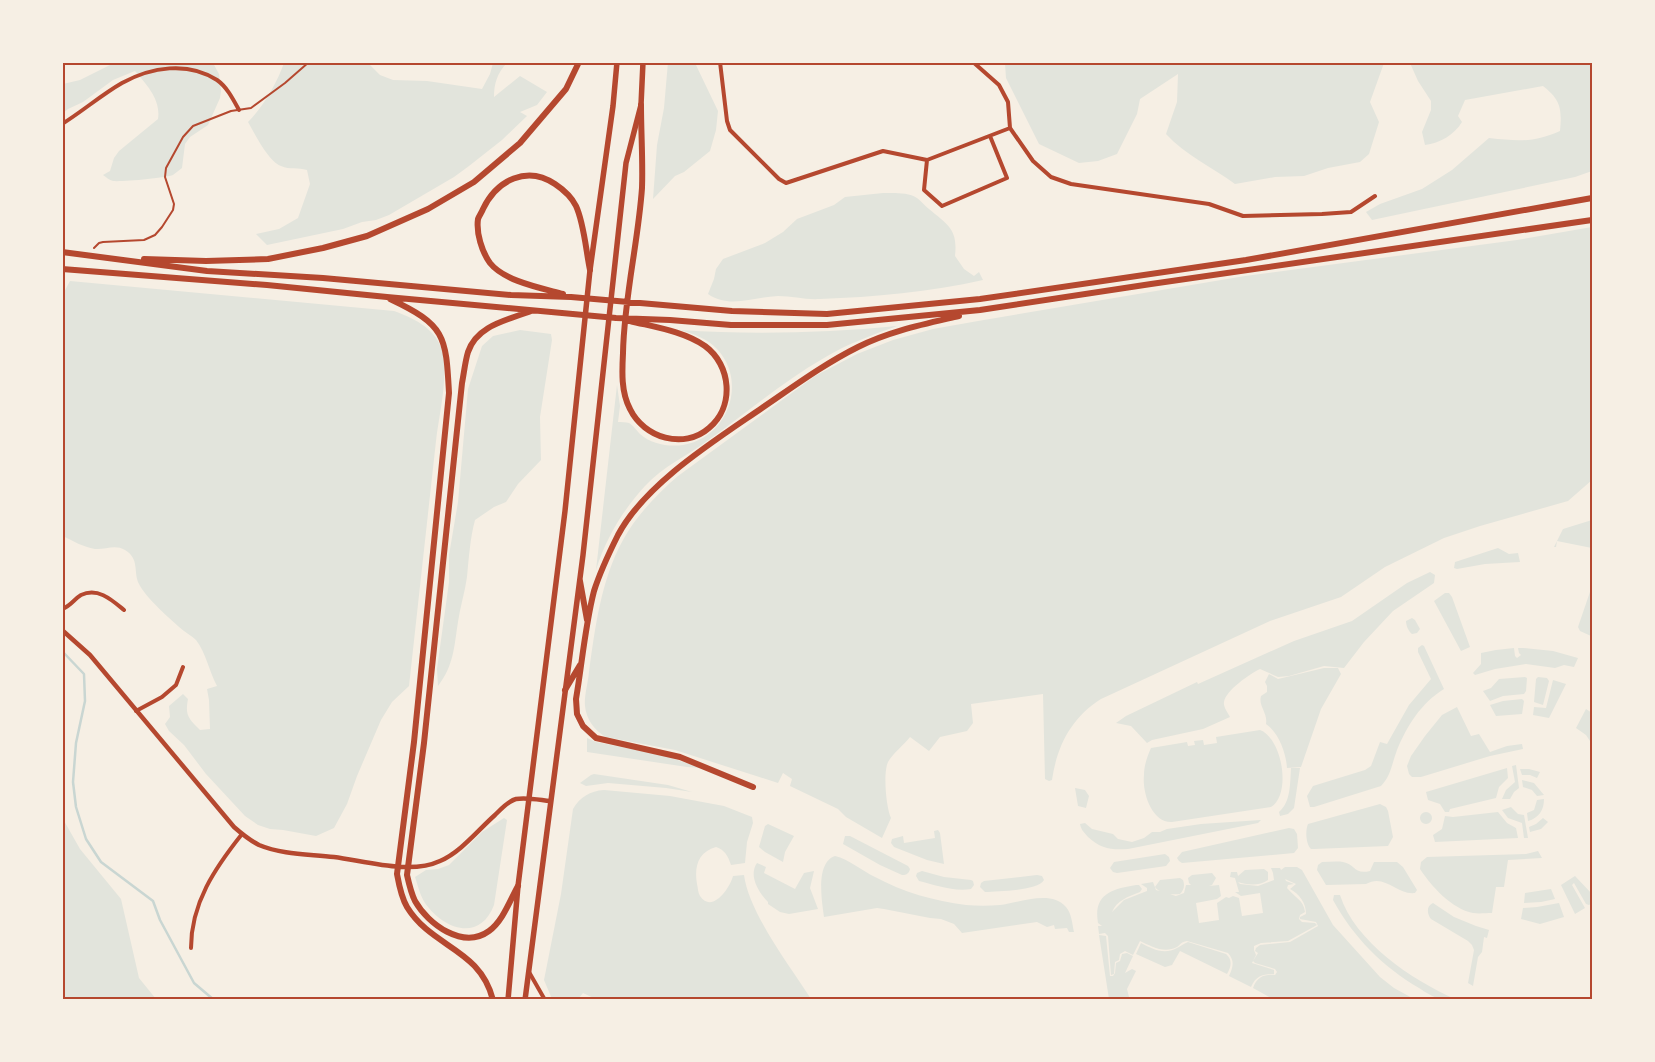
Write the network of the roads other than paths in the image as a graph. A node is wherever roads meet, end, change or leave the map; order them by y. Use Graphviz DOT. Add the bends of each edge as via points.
graph roads {
  1 [pos="309,62"];
  2 [pos="579,62"];
  3 [pos="617,62"];
  4 [pos="643,62"];
  5 [pos="720,62"];
  6 [pos="973,62"];
  7 [pos="641,105"];
  8 [pos="239,110"];
  9 [pos="62,124"];
  10 [pos="1010,128"];
  11 [pos="990,136"];
  12 [pos="927,160"];
  13 [pos="1375,196"];
  14 [pos="1592,198"];
  15 [pos="1592,220"];
  16 [pos="94,248"];
  17 [pos="62,252"];
  18 [pos="105,259"];
  19 [pos="62,269"];
  20 [pos="590,270"];
  21 [pos="387,297"];
  22 [pos="571,297"];
  23 [pos="532,310"];
  24 [pos="980,310"];
  25 [pos="616,318"];
  26 [pos="580,581"];
  27 [pos="62,609"];
  28 [pos="124,610"];
  29 [pos="588,624"];
  30 [pos="62,630"];
  31 [pos="582,660"];
  32 [pos="183,667"];
  33 [pos="565,690"];
  34 [pos="136,710"];
  35 [pos="753,787"];
  36 [pos="529,799"];
  37 [pos="550,801"];
  38 [pos="242,834"];
  39 [pos="518,886"];
  40 [pos="191,948"];
  41 [pos="529,972"];
  42 [pos="493,1000"];
  43 [pos="508,1000"];
  44 [pos="525,1000"];
  45 [pos="545,1000"];
  1 -- 8 [label="lane" via="259,103"];
  2 -- 18 [label="highway" via="566,89 526,136 474,182 428,209 366,236 268,259"];
  3 -- 20 [label="main road"];
  4 -- 7 [label="main road"];
  5 -- 12 [label="street" via="730,130 786,183 883,151"];
  6 -- 10 [label="street" via="999,84 1008,102"];
  7 -- 25 [label="highway" via="642,188 624,326 627,404 645,428 658,436 680,439 698,435 713,424 725,400 726,378 718,360 705,346 690,338"];
  7 -- 26 [label="main road" via="626,163"];
  8 -- 9 [label="street" via="218,80 195,70 173,67 124,82"];
  8 -- 16 [label="lane" via="199,122 183,137 166,168 173,210 155,234 144,240 103,242"];
  10 -- 11 [label="street"];
  10 -- 13 [label="street" via="1032,162 1051,177 1071,184 1209,204 1242,216 1352,212"];
  11 -- 12 [label="street"];
  11 -- 12 [label="street" via="1007,178 942,206 924,190"];
  14 -- 22 [label="highway" via="1246,260 989,298 891,309 827,314 732,311"];
  15 -- 24 [label="highway"];
  17 -- 18 [label="highway"];
  18 -- 22 [label="highway" via="207,271"];
  19 -- 21 [label="highway"];
  20 -- 22 [label="highway" via="576,207 566,192 546,178 523,176 505,182 488,199 478,219 479,241 490,263 515,279"];
  20 -- 36 [label="main road" via="565,511"];
  21 -- 23 [label="highway"];
  21 -- 42 [label="highway" via="422,316 438,329 447,355 449,393 414,742 397,874 412,915 473,963 484,977"];
  23 -- 25 [label="highway"];
  23 -- 39 [label="highway" via="484,329 468,352 407,875 415,900 430,919 447,932 470,938 485,934 496,925"];
  24 -- 25 [label="highway" via="827,325 731,325"];
  24 -- 29 [label="highway" via="893,332 858,347 803,379 659,483 619,533 594,590"];
  26 -- 29 [label="highway"];
  26 -- 33 [label="main road"];
  27 -- 28 [label="street" via="82,595 96,593 105,594"];
  29 -- 31 [label="highway"];
  30 -- 34 [label="street" via="90,655"];
  31 -- 33 [label="highway"];
  31 -- 35 [label="highway" via="576,709 588,732 601,740 687,759"];
  32 -- 34 [label="street" via="176,686"];
  33 -- 37 [label="main road"];
  34 -- 38 [label="street"];
  36 -- 37 [label="street"];
  36 -- 38 [label="street" via="516,799 507,804 462,846 439,862 416,867 295,854 258,844"];
  36 -- 39 [label="main road"];
  37 -- 41 [label="main road"];
  38 -- 40 [label="street" via="207,884 196,909"];
  39 -- 43 [label="main road"];
  41 -- 44 [label="main road"];
  41 -- 45 [label="street"];
}
